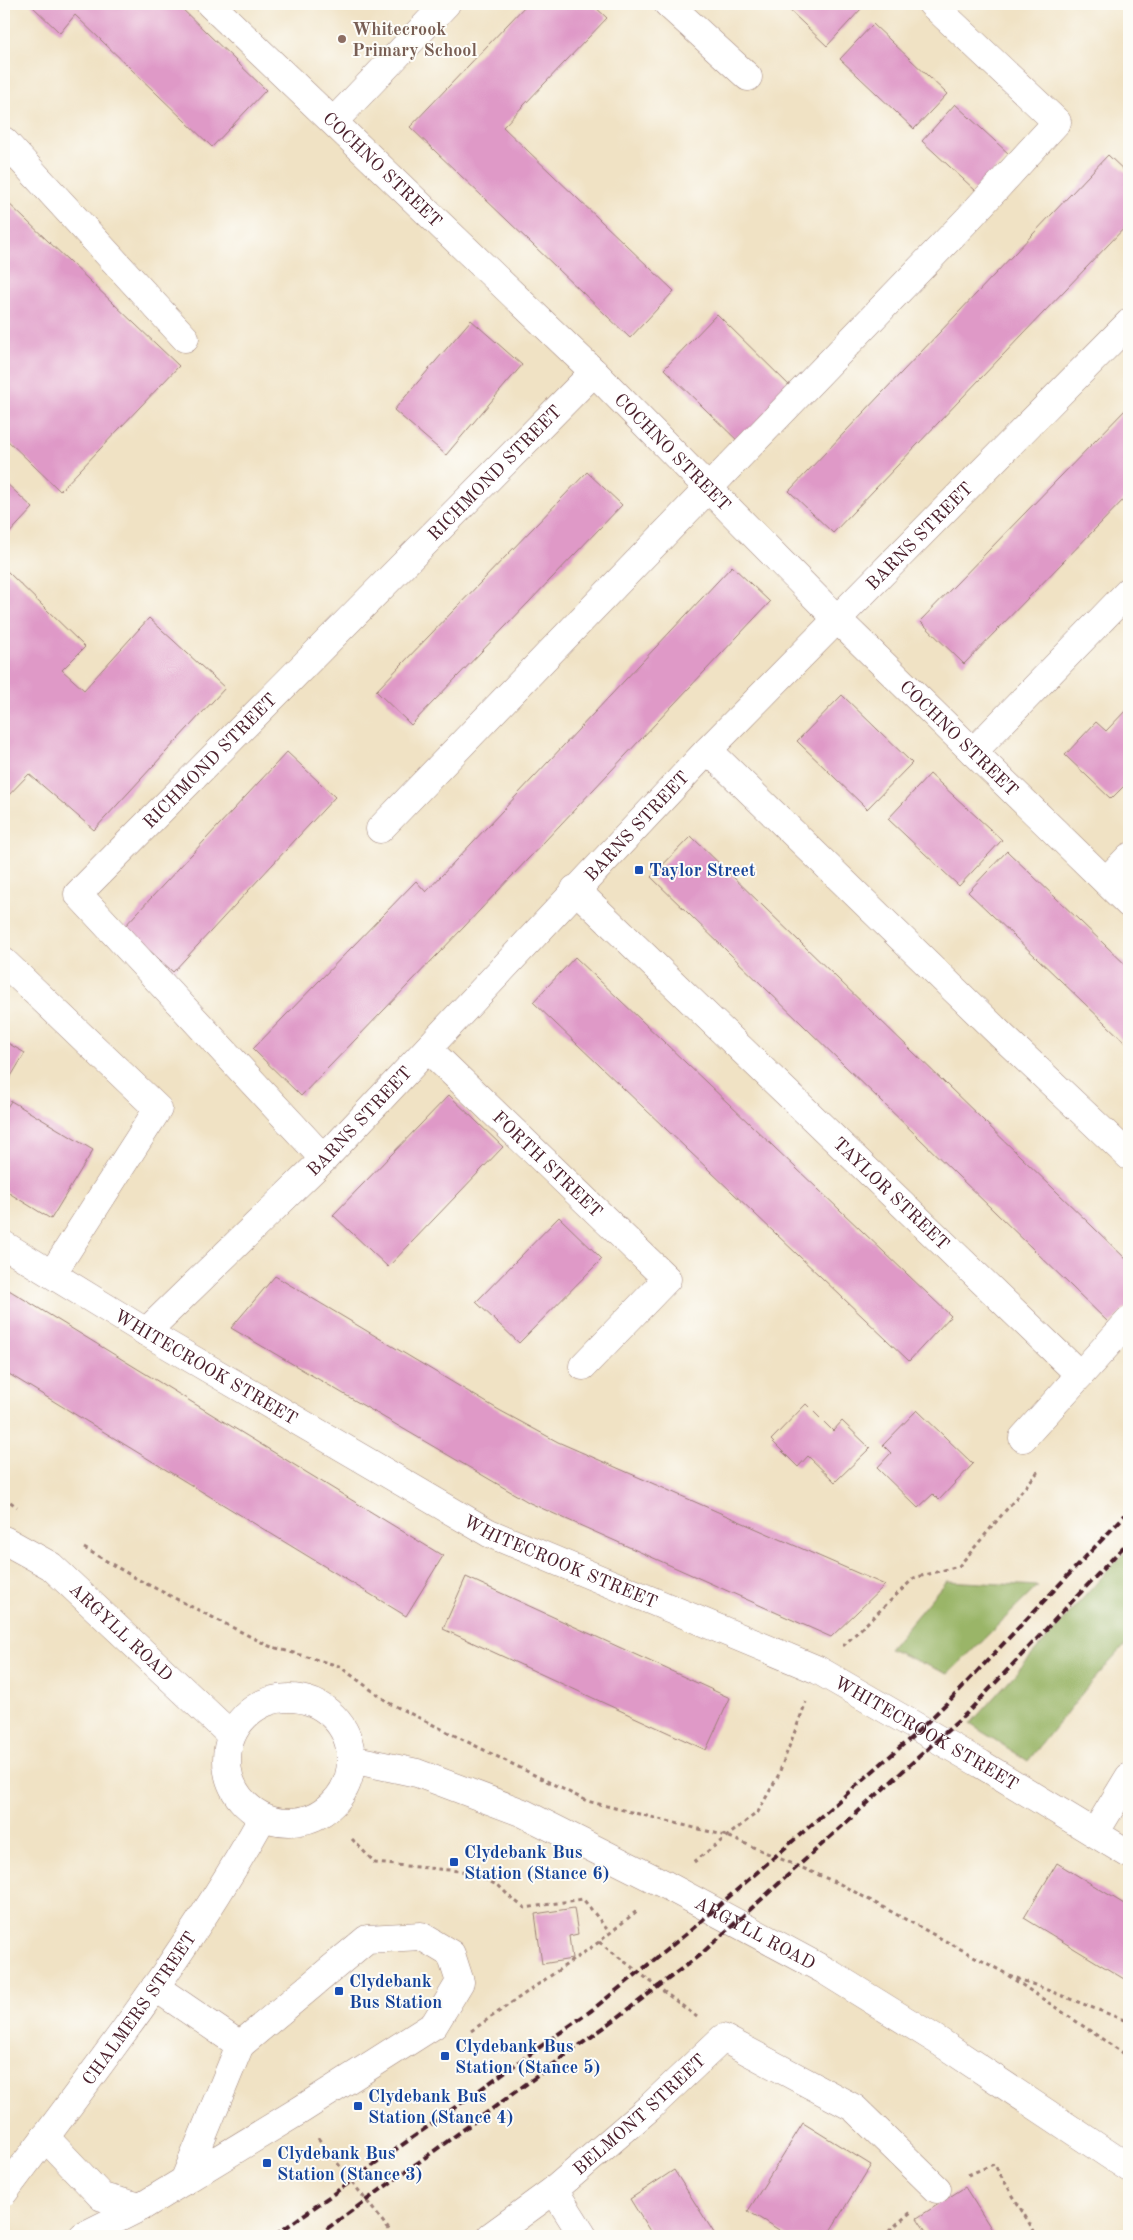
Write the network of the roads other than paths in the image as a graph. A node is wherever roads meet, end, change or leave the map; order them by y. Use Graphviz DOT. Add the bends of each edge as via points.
graph roads {
  1 [pos="210,4"];
  2 [pos="446,4"];
  3 [pos="668,4"];
  4 [pos="932,4"];
  5 [pos="748,77"];
  6 [pos="334,121"];
  7 [pos="4,141"];
  8 [pos="1129,323"];
  9 [pos="185,338"];
  10 [pos="594,372"];
  11 [pos="708,487"];
  12 [pos="1129,591"];
  13 [pos="837,619"];
  14 [pos="708,750"];
  15 [pos="973,752"];
  16 [pos="380,829"];
  17 [pos="1129,857"];
  18 [pos="1106,881"];
  19 [pos="575,889"];
  20 [pos="1129,904"];
  21 [pos="4,962"];
  22 [pos="428,1049"];
  23 [pos="1129,1156"];
  24 [pos="324,1159"];
  25 [pos="4,1245"];
  26 [pos="52,1274"];
  27 [pos="1129,1321"];
  28 [pos="146,1332"];
  29 [pos="583,1366"];
  30 [pos="1080,1375"];
  31 [pos="1023,1438"];
  32 [pos="4,1540"];
  33 [pos="231,1735"];
  34 [pos="351,1759"];
  35 [pos="1129,1777"];
  36 [pos="263,1817"];
  37 [pos="1096,1834"];
  38 [pos="1129,1854"];
  39 [pos="155,1987"];
  40 [pos="240,2045"];
  41 [pos="45,2137"];
  42 [pos="1129,2168"];
  43 [pos="184,2180"];
  44 [pos="936,2189"];
  45 [pos="554,2190"];
  46 [pos="4,2192"];
  47 [pos="141,2207"];
  48 [pos="83,2236"];
  49 [pos="491,2236"];
  50 [pos="583,2236"];
  1 -- 6 [label="street, COCHNO STREET"];
  2 -- 6 [label="street"];
  3 -- 5 [label="street"];
  4 -- 11 [label="street" via="1058,122"];
  6 -- 10 [label="street, COCHNO STREET"];
  7 -- 9 [label="street"];
  8 -- 13 [label="street, BARNS STREET"];
  10 -- 11 [label="street, COCHNO STREET"];
  10 -- 24 [label="street, RICHMOND STREET" via="78,894"];
  11 -- 13 [label="street, COCHNO STREET"];
  11 -- 16 [label="street"];
  12 -- 15 [label="street"];
  13 -- 14 [label="street, BARNS STREET"];
  13 -- 15 [label="street, COCHNO STREET"];
  14 -- 19 [label="street, BARNS STREET"];
  14 -- 23 [label="street"];
  15 -- 18 [label="street, COCHNO STREET"];
  17 -- 18 [label="street"];
  18 -- 20 [label="street, COCHNO STREET"];
  19 -- 22 [label="street, BARNS STREET"];
  19 -- 30 [label="street, TAYLOR STREET"];
  21 -- 26 [label="street" via="158,1109"];
  22 -- 24 [label="street, BARNS STREET"];
  22 -- 29 [label="street, FORTH STREET" via="666,1279"];
  24 -- 28 [label="street, BARNS STREET"];
  25 -- 26 [label="street, WHITECROOK STREET"];
  26 -- 28 [label="street, WHITECROOK STREET"];
  27 -- 30 [label="street"];
  28 -- 37 [label="street, WHITECROOK STREET" via="489,1533 818,1670"];
  30 -- 31 [label="street"];
  32 -- 33 [label="street, ARGYLL ROAD" via="51,1566"];
  33 -- 34 [label="street" via="244,1716 264,1702 288,1697 312,1701 332,1715 346,1736"];
  33 -- 36 [label="street" via="226,1760 231,1783 244,1804"];
  34 -- 36 [label="street" via="347,1784 333,1804 311,1818 288,1822"];
  34 -- 42 [label="street, ARGYLL ROAD" via="417,1773 523,1813 666,1885 824,1970 940,2042"];
  35 -- 37 [label="street"];
  36 -- 39 [label="street, CHALMERS STREET"];
  37 -- 38 [label="street, WHITECROOK STREET"];
  39 -- 40 [label="street"];
  39 -- 41 [label="street, CHALMERS STREET"];
  40 -- 43 [label="street"];
  40 -- 43 [label="street" via="367,1939 421,1936 451,1954 460,1982 434,2025"];
  41 -- 46 [label="street, CHALMERS STREET"];
  41 -- 47 [label="street" via="102,2197"];
  43 -- 47 [label="street"];
  44 -- 45 [label="street, BELMONT STREET" via="854,2108 724,2038"];
  45 -- 49 [label="street, BELMONT STREET"];
  45 -- 50 [label="street"];
  47 -- 48 [label="street"];
}
